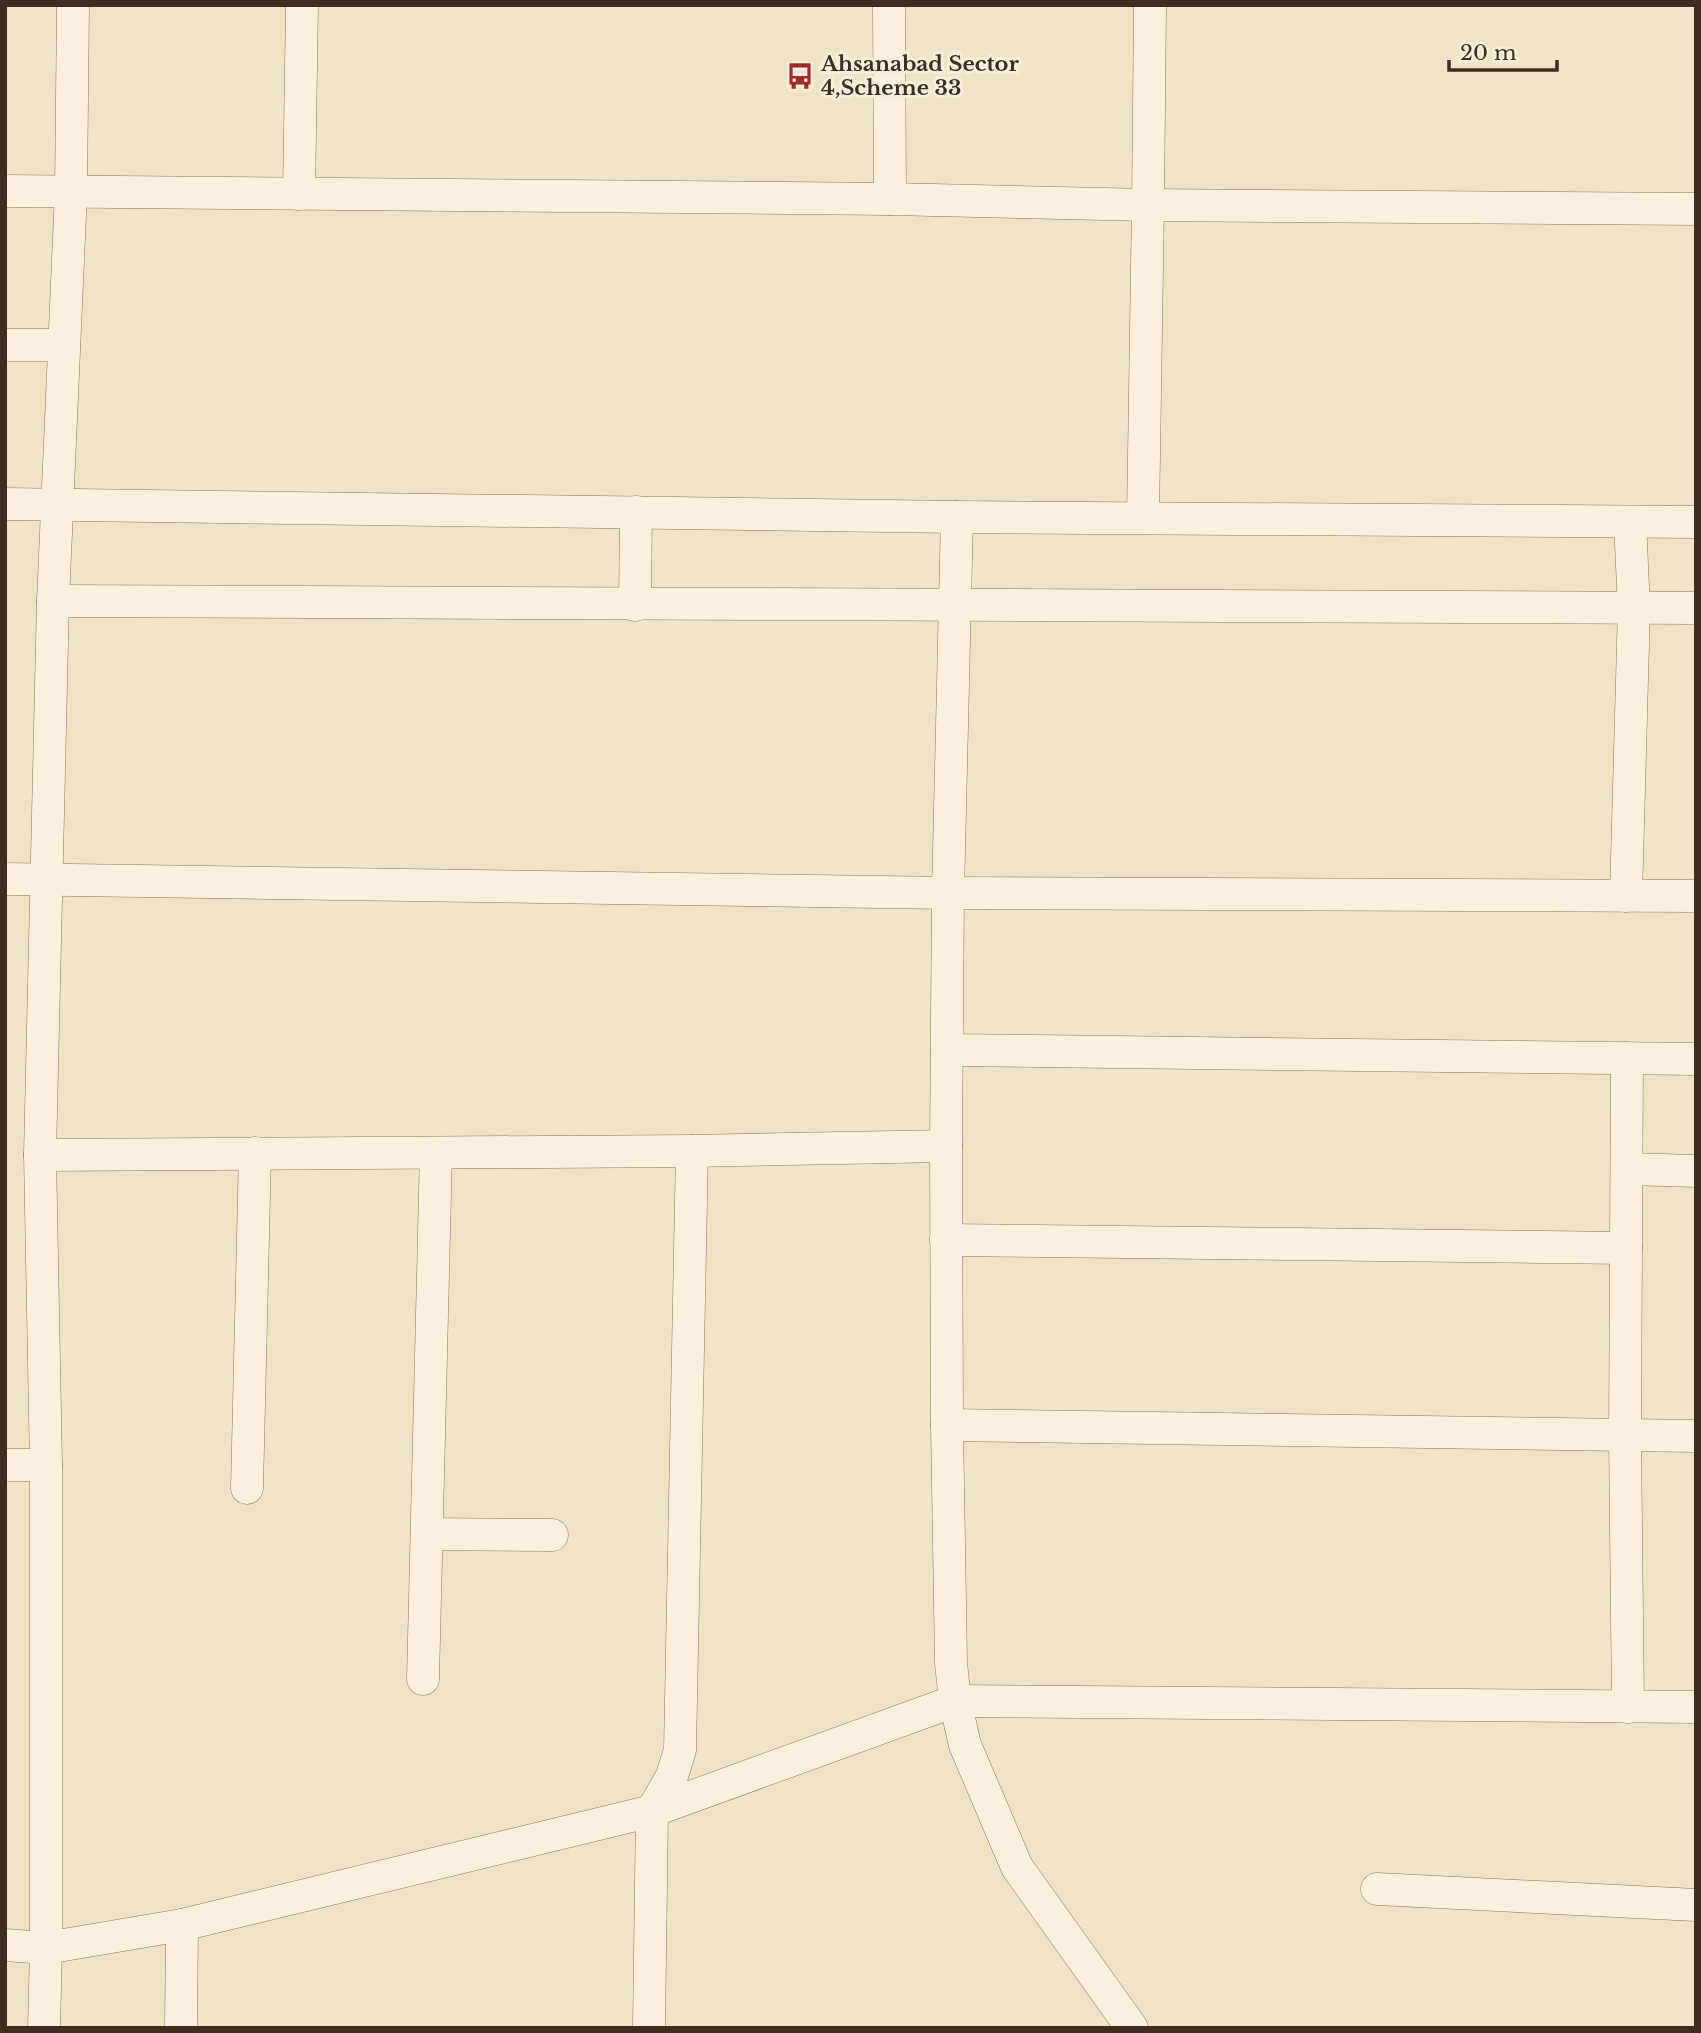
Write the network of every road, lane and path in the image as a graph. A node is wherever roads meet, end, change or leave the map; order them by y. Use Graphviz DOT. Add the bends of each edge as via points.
graph roads {
  1 [pos="73,5"];
  2 [pos="302,5"];
  3 [pos="889,5"];
  4 [pos="1150,5"];
  5 [pos="5,191"];
  6 [pos="71,192"];
  7 [pos="299,194"];
  8 [pos="890,199"];
  9 [pos="1148,205"];
  10 [pos="1696,209"];
  11 [pos="5,345"];
  12 [pos="64,345"];
  13 [pos="5,503"];
  14 [pos="57,504"];
  15 [pos="636,512"];
  16 [pos="957,517"];
  17 [pos="1143,518"];
  18 [pos="1630,522"];
  19 [pos="1696,522"];
  20 [pos="53,601"];
  21 [pos="635,605"];
  22 [pos="955,607"];
  23 [pos="1634,608"];
  24 [pos="1696,608"];
  25 [pos="5,880"];
  26 [pos="46,880"];
  27 [pos="948,893"];
  28 [pos="1626,896"];
  29 [pos="1696,896"];
  30 [pos="947,1051"];
  31 [pos="1627,1058"];
  32 [pos="1696,1059"];
  33 [pos="946,1146"];
  34 [pos="692,1151"];
  35 [pos="255,1153"];
  36 [pos="436,1153"];
  37 [pos="40,1155"];
  38 [pos="1628,1169"];
  39 [pos="1696,1171"];
  40 [pos="946,1240"];
  41 [pos="1626,1248"];
  42 [pos="947,1425"];
  43 [pos="1625,1436"];
  44 [pos="1696,1436"];
  45 [pos="5,1465"];
  46 [pos="46,1465"];
  47 [pos="247,1488"];
  48 [pos="427,1534"];
  49 [pos="552,1535"];
  50 [pos="423,1679"];
  51 [pos="955,1701"];
  52 [pos="1628,1707"];
  53 [pos="1696,1707"];
  54 [pos="652,1811"];
  55 [pos="1377,1889"];
  56 [pos="1696,1905"];
  57 [pos="182,1925"];
  58 [pos="5,1945"];
  59 [pos="46,1948"];
  60 [pos="44,2028"];
  61 [pos="181,2028"];
  62 [pos="649,2028"];
  63 [pos="1132,2028"];
  1 -- 6 [label="street"];
  2 -- 7 [label="street"];
  3 -- 8 [label="street"];
  4 -- 9 [label="street"];
  5 -- 6 [label="street"];
  6 -- 7 [label="street"];
  6 -- 12 [label="street"];
  7 -- 8 [label="street"];
  8 -- 9 [label="street"];
  9 -- 10 [label="street"];
  9 -- 17 [label="street"];
  11 -- 12 [label="street"];
  12 -- 14 [label="street"];
  13 -- 14 [label="street"];
  14 -- 15 [label="street"];
  14 -- 20 [label="street"];
  15 -- 16 [label="street"];
  15 -- 21 [label="street"];
  16 -- 17 [label="street"];
  16 -- 22 [label="street"];
  17 -- 18 [label="street"];
  18 -- 19 [label="street"];
  18 -- 23 [label="street"];
  20 -- 21 [label="street"];
  20 -- 26 [label="street"];
  21 -- 22 [label="street"];
  22 -- 23 [label="street"];
  22 -- 27 [label="street"];
  23 -- 24 [label="street"];
  23 -- 28 [label="street"];
  25 -- 26 [label="street"];
  26 -- 27 [label="street"];
  26 -- 37 [label="street"];
  27 -- 28 [label="street"];
  27 -- 30 [label="street"];
  28 -- 29 [label="street"];
  30 -- 31 [label="street"];
  30 -- 33 [label="street"];
  31 -- 32 [label="street"];
  31 -- 38 [label="street"];
  33 -- 34 [label="street"];
  33 -- 40 [label="street"];
  34 -- 36 [label="street"];
  34 -- 54 [label="street" via="680,1750 672,1776"];
  35 -- 36 [label="street"];
  35 -- 37 [label="street"];
  35 -- 47 [label="street"];
  36 -- 48 [label="street"];
  37 -- 46 [label="street"];
  38 -- 39 [label="street"];
  38 -- 41 [label="street"];
  40 -- 41 [label="street"];
  40 -- 42 [label="street"];
  41 -- 43 [label="street"];
  42 -- 43 [label="street"];
  42 -- 51 [label="street"];
  43 -- 44 [label="street"];
  43 -- 52 [label="street"];
  45 -- 46 [label="street"];
  46 -- 59 [label="street"];
  48 -- 49 [label="street"];
  48 -- 50 [label="street"];
  51 -- 52 [label="street"];
  51 -- 54 [label="street"];
  51 -- 63 [label="street" via="965,1745 1017,1867"];
  52 -- 53 [label="street"];
  54 -- 57 [label="street"];
  54 -- 62 [label="street"];
  55 -- 56 [label="street"];
  57 -- 59 [label="street"];
  57 -- 61 [label="street"];
  58 -- 59 [label="street"];
  59 -- 60 [label="street"];
}
